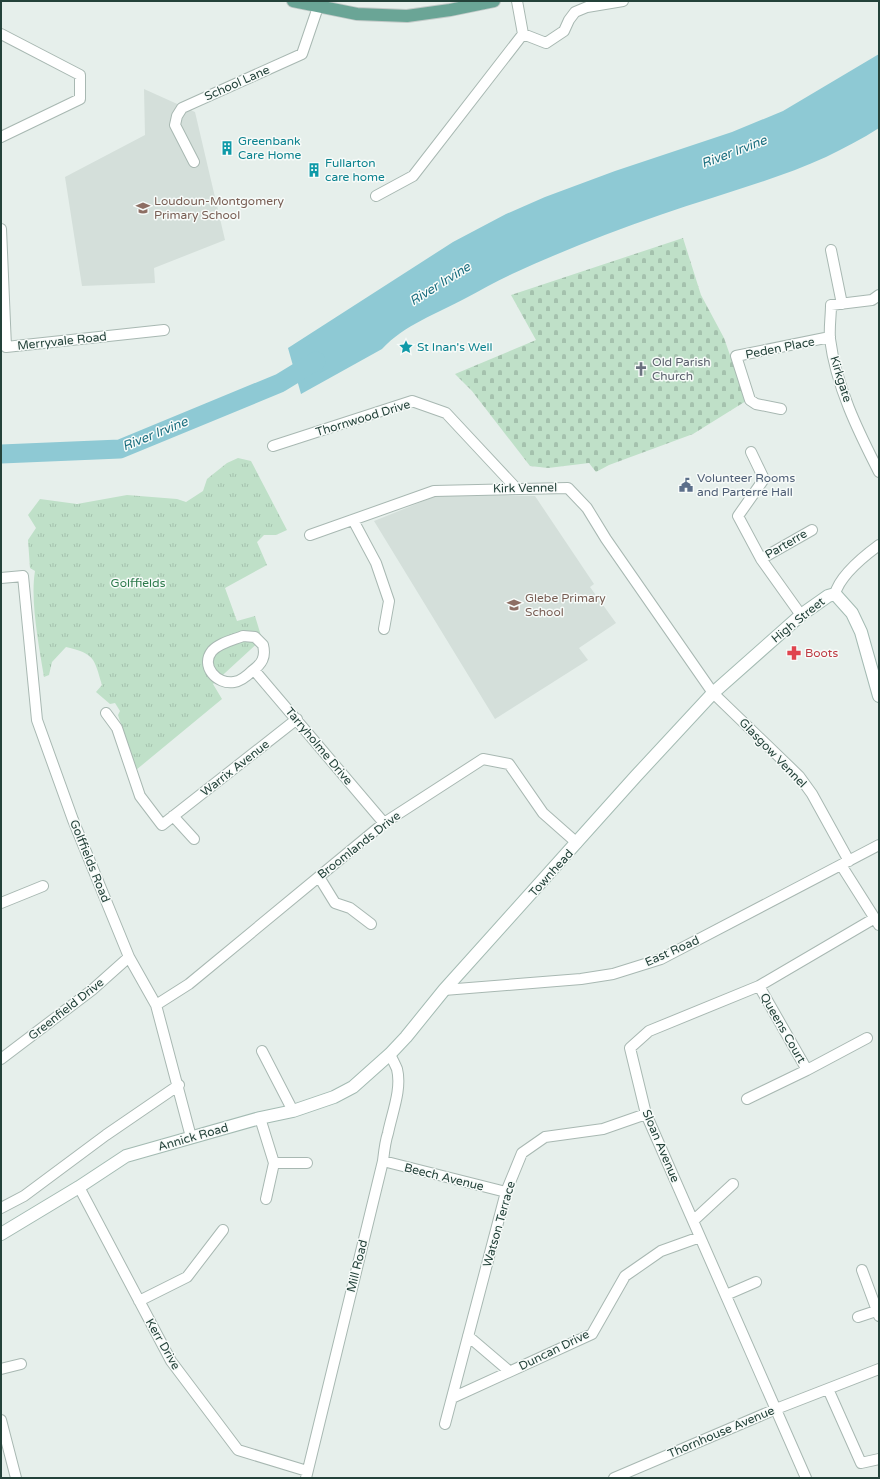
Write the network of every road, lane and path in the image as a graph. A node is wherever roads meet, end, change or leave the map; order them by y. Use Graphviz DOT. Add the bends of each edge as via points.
graph roads {
  1 [pos="293,1"];
  2 [pos="494,1"];
  3 [pos="517,1"];
  4 [pos="623,1"];
  5 [pos="318,6"];
  6 [pos="1,34"];
  7 [pos="523,34"];
  8 [pos="1,137"];
  9 [pos="194,162"];
  10 [pos="376,196"];
  11 [pos="1,229"];
  12 [pos="831,250"];
  13 [pos="879,295"];
  14 [pos="842,304"];
  15 [pos="3,311"];
  16 [pos="164,330"];
  17 [pos="830,338"];
  18 [pos="781,409"];
  19 [pos="273,446"];
  20 [pos="751,452"];
  21 [pos="879,472"];
  22 [pos="516,488"];
  23 [pos="353,520"];
  24 [pos="812,530"];
  25 [pos="310,535"];
  26 [pos="879,545"];
  27 [pos="761,559"];
  28 [pos="1,578"];
  29 [pos="835,594"];
  30 [pos="802,615"];
  31 [pos="384,629"];
  32 [pos="254,670"];
  33 [pos="713,693"];
  34 [pos="879,696"];
  35 [pos="106,713"];
  36 [pos="297,720"];
  37 [pos="174,816"];
  38 [pos="384,823"];
  39 [pos="194,839"];
  40 [pos="577,843"];
  41 [pos="879,845"];
  42 [pos="845,863"];
  43 [pos="319,877"];
  44 [pos="43,886"];
  45 [pos="1,903"];
  46 [pos="877,921"];
  47 [pos="370,924"];
  48 [pos="129,957"];
  49 [pos="759,986"];
  50 [pos="444,990"];
  51 [pos="156,1005"];
  52 [pos="867,1038"];
  53 [pos="262,1051"];
  54 [pos="390,1054"];
  55 [pos="1,1060"];
  56 [pos="807,1070"];
  57 [pos="178,1085"];
  58 [pos="748,1099"];
  59 [pos="294,1111"];
  60 [pos="646,1114"];
  61 [pos="260,1118"];
  62 [pos="192,1137"];
  63 [pos="383,1161"];
  64 [pos="274,1163"];
  65 [pos="307,1163"];
  66 [pos="733,1184"];
  67 [pos="79,1187"];
  68 [pos="506,1192"];
  69 [pos="266,1198"];
  70 [pos="1,1208"];
  71 [pos="693,1221"];
  72 [pos="223,1230"];
  73 [pos="1,1234"];
  74 [pos="700,1237"];
  75 [pos="862,1270"];
  76 [pos="756,1282"];
  77 [pos="879,1286"];
  78 [pos="869,1289"];
  79 [pos="726,1295"];
  80 [pos="139,1301"];
  81 [pos="878,1312"];
  82 [pos="858,1317"];
  83 [pos="468,1336"];
  84 [pos="21,1364"];
  85 [pos="1,1369"];
  86 [pos="879,1369"];
  87 [pos="509,1371"];
  88 [pos="828,1389"];
  89 [pos="452,1398"];
  90 [pos="776,1409"];
  91 [pos="1,1420"];
  92 [pos="445,1424"];
  93 [pos="4,1446"];
  94 [pos="879,1459"];
  95 [pos="306,1475"];
  96 [pos="16,1478"];
  97 [pos="614,1478"];
  98 [pos="806,1478"];
  1 -- 5 [label="main road"];
  2 -- 5 [label="main road" via="407,16 357,14"];
  3 -- 7 [label="street"];
  4 -- 7 [label="street" via="587,7 575,12 564,31 546,43"];
  5 -- 9 [label="street, School Lane" via="302,54 182,108 175,125"];
  6 -- 8 [label="street" via="80,75 80,99"];
  7 -- 10 [label="street" via="413,176"];
  11 -- 15 [label="street, Merryvale Road"];
  12 -- 14 [label="street"];
  13 -- 14 [label="street" via="872,300"];
  14 -- 17 [label="street, Kirkgate" via="831,305"];
  15 -- 16 [label="street, Merryvale Road" via="6,347"];
  17 -- 18 [label="street, Peden Place" via="736,356 750,400 756,404"];
  17 -- 21 [label="street, Kirkgate" via="834,364 856,427"];
  19 -- 22 [label="street, Thornwood Drive" via="412,400 446,413"];
  20 -- 27 [label="street, Parterre" via="764,479 738,516"];
  22 -- 23 [label="street, Kirk Vennel" via="434,491"];
  22 -- 33 [label="street, Kirk Vennel" via="568,488 588,508 606,539"];
  23 -- 25 [label="street, Kirk Vennel"];
  23 -- 31 [label="street" via="376,563 389,601"];
  24 -- 27 [label="street, Parterre"];
  26 -- 29 [label="street, High Street" via="841,580"];
  27 -- 30 [label="street, Parterre"];
  28 -- 48 [label="street, Golffields Road" via="23,576 37,720 73,820"];
  29 -- 30 [label="main road, High Street" via="828,596"];
  29 -- 34 [label="main road" via="852,613 861,632"];
  30 -- 33 [label="main road, High Street"];
  32 -- 32 [label="street" via="239,681 227,683 211,672 209,656 222,644 243,636 251,636 261,642 264,650 261,664"];
  32 -- 36 [label="street, Tarryholme Drive"];
  33 -- 40 [label="main road, Townhead"];
  33 -- 42 [label="street, Glasgow Vennel" via="799,776 812,794"];
  35 -- 37 [label="street, Warrix Avenue" via="117,728 140,796 162,825"];
  36 -- 37 [label="street, Warrix Avenue"];
  36 -- 38 [label="street, Tarryholme Drive"];
  37 -- 39 [label="street"];
  38 -- 40 [label="street, Broomlands Drive" via="483,759 509,764 543,813"];
  38 -- 43 [label="street, Broomlands Drive"];
  40 -- 50 [label="main road, Townhead"];
  41 -- 42 [label="street, East Road"];
  42 -- 46 [label="street, Glasgow Vennel"];
  42 -- 50 [label="street, East Road" via="661,958 613,974"];
  43 -- 47 [label="street" via="335,903 350,908"];
  43 -- 51 [label="street, Broomlands Drive" via="189,984"];
  44 -- 45 [label="street"];
  46 -- 49 [label="street, Sloan Avenue"];
  48 -- 51 [label="street, Golffields Road"];
  48 -- 55 [label="street, Greenfield Drive" via="92,990"];
  49 -- 56 [label="street, Queens Court"];
  49 -- 60 [label="street, Sloan Avenue" via="649,1031 630,1048"];
  50 -- 54 [label="main road, Townhead"];
  51 -- 57 [label="street, Golffields Road"];
  52 -- 56 [label="street, Queens Court"];
  53 -- 59 [label="street"];
  54 -- 59 [label="main road, Annick Road" via="353,1087 334,1097"];
  54 -- 63 [label="street, Mill Road" via="396,1067 397,1091"];
  56 -- 58 [label="street, Queens Court"];
  57 -- 62 [label="street, Golffields Road"];
  57 -- 70 [label="street" via="24,1196"];
  59 -- 61 [label="main road, Annick Road"];
  60 -- 68 [label="street, Watson Terrace" via="604,1129 545,1137 522,1153"];
  60 -- 71 [label="street, Sloan Avenue"];
  61 -- 62 [label="main road, Annick Road"];
  61 -- 64 [label="street"];
  62 -- 67 [label="main road, Annick Road" via="126,1156"];
  63 -- 68 [label="street, Beech Avenue"];
  63 -- 95 [label="street, Mill Road"];
  64 -- 65 [label="street"];
  64 -- 69 [label="street"];
  66 -- 71 [label="street"];
  67 -- 73 [label="main road, Annick Road"];
  67 -- 80 [label="street, Kerr Drive"];
  68 -- 83 [label="street, Watson Terrace"];
  71 -- 74 [label="street, Sloan Avenue"];
  72 -- 80 [label="street" via="187,1277"];
  74 -- 79 [label="street, Sloan Avenue"];
  74 -- 87 [label="street, Duncan Drive" via="661,1251 625,1276 592,1334"];
  75 -- 78 [label="street"];
  76 -- 79 [label="street"];
  77 -- 78 [label="street"];
  78 -- 81 [label="street"];
  79 -- 90 [label="street, Sloan Avenue"];
  80 -- 95 [label="street, Kerr Drive" via="171,1361 238,1450"];
  81 -- 82 [label="street"];
  83 -- 87 [label="street, Duncan Drive"];
  83 -- 89 [label="street, Watson Terrace"];
  84 -- 85 [label="street"];
  86 -- 88 [label="street, Thornhouse Avenue"];
  87 -- 89 [label="street, Duncan Drive"];
  88 -- 90 [label="street, Thornhouse Avenue"];
  88 -- 94 [label="street" via="861,1463"];
  89 -- 92 [label="street, Watson Terrace"];
  90 -- 97 [label="street, Thornhouse Avenue"];
  90 -- 98 [label="street, Sloan Avenue"];
  91 -- 93 [label="street"];
  93 -- 96 [label="street"];
}
